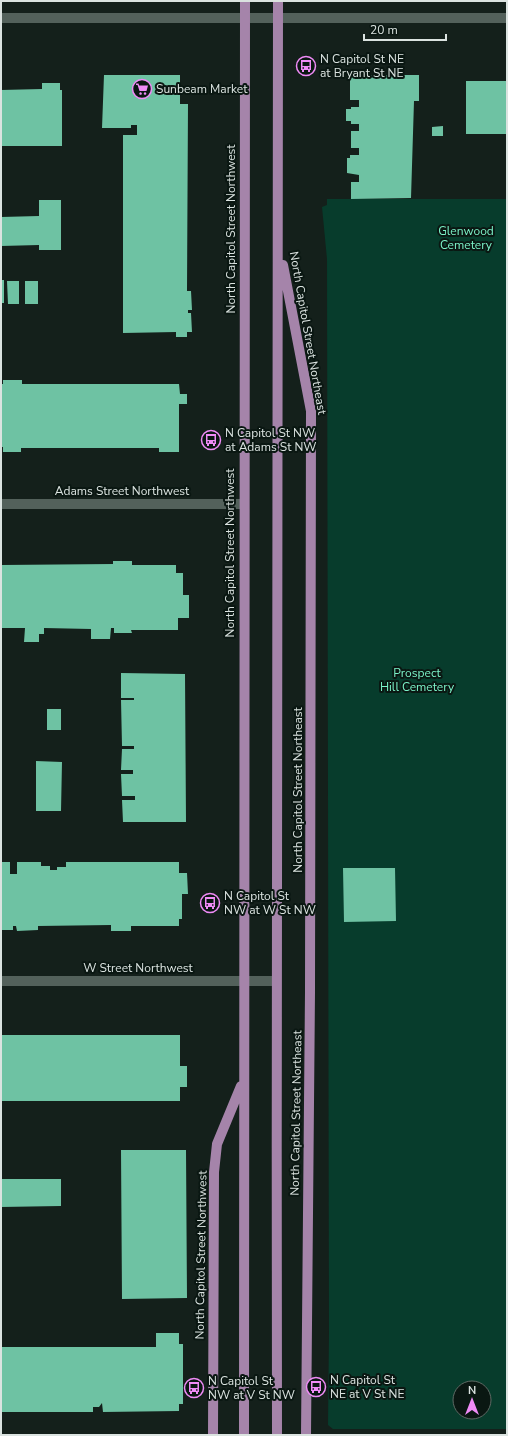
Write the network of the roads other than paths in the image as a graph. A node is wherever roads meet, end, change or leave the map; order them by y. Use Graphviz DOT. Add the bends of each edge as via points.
graph roads {
  1 [pos="244,1"];
  2 [pos="278,1"];
  3 [pos="1,18"];
  4 [pos="244,18"];
  5 [pos="507,18"];
  6 [pos="278,19"];
  7 [pos="279,243"];
  8 [pos="1,504"];
  9 [pos="244,504"];
  10 [pos="1,981"];
  11 [pos="244,981"];
  12 [pos="276,981"];
  13 [pos="244,1081"];
  14 [pos="213,1435"];
  15 [pos="244,1435"];
  16 [pos="277,1435"];
  17 [pos="306,1435"];
  1 -- 4 [label="main road, North Capitol Street Northwest"];
  2 -- 6 [label="main road, North Capitol Street Northeast"];
  3 -- 4 [label="street"];
  4 -- 6 [label="street"];
  4 -- 9 [label="main road, North Capitol Street Northwest"];
  5 -- 6 [label="street"];
  6 -- 7 [label="main road, North Capitol Street Northeast"];
  7 -- 12 [label="main road, North Capitol Street Northeast"];
  7 -- 17 [label="main road, North Capitol Street Northeast" via="311,411"];
  8 -- 9 [label="street, Adams Street Northwest"];
  9 -- 11 [label="main road, North Capitol Street Northwest"];
  10 -- 11 [label="street, W Street Northwest"];
  11 -- 12 [label="street, W Street Northwest"];
  11 -- 13 [label="main road, North Capitol Street Northwest"];
  12 -- 16 [label="main road, North Capitol Street Northeast"];
  13 -- 14 [label="main road, North Capitol Street Northwest" via="217,1144 214,1172"];
  13 -- 15 [label="main road, North Capitol Street Northwest"];
}
